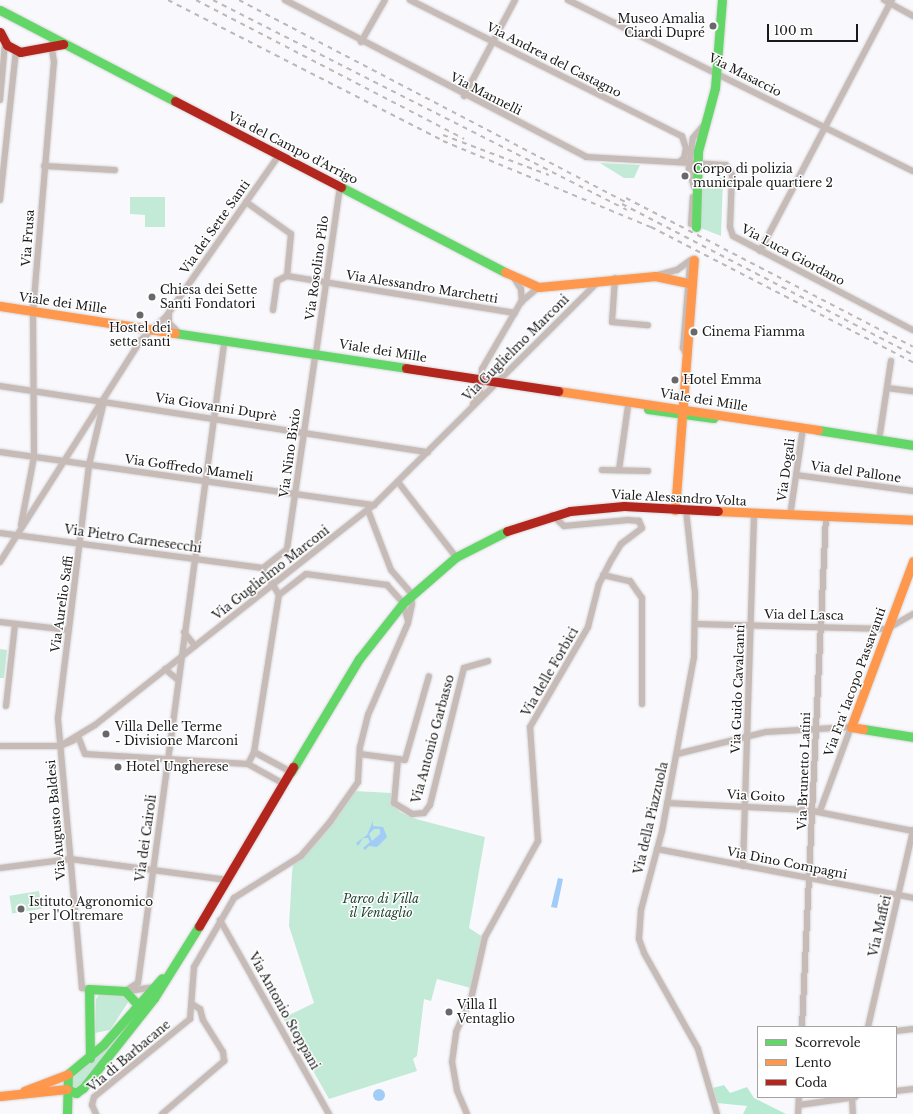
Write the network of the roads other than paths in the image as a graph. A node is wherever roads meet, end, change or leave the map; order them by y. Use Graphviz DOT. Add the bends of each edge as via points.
graph roads {
  1 [pos="385,0"];
  2 [pos="410,0"];
  3 [pos="515,0"];
  4 [pos="568,0"];
  5 [pos="722,0"];
  6 [pos="289,1"];
  7 [pos="887,1"];
  8 [pos="0,10"];
  9 [pos="913,16"];
  10 [pos="0,32"];
  11 [pos="44,33"];
  12 [pos="361,42"];
  13 [pos="493,42"];
  14 [pos="5,43"];
  15 [pos="65,44"];
  16 [pos="50,45"];
  17 [pos="16,51"];
  18 [pos="717,73"];
  19 [pos="2,78"];
  20 [pos="12,80"];
  21 [pos="464,96"];
  22 [pos="0,100"];
  23 [pos="706,122"];
  24 [pos="825,128"];
  25 [pos="279,155"];
  26 [pos="2,157"];
  27 [pos="679,162"];
  28 [pos="696,164"];
  29 [pos="44,166"];
  30 [pos="115,170"];
  31 [pos="913,171"];
  32 [pos="340,186"];
  33 [pos="694,187"];
  34 [pos="0,200"];
  35 [pos="246,202"];
  36 [pos="693,226"];
  37 [pos="760,251"];
  38 [pos="690,260"];
  39 [pos="510,274"];
  40 [pos="287,276"];
  41 [pos="655,276"];
  42 [pos="615,278"];
  43 [pos="600,280"];
  44 [pos="326,282"];
  45 [pos="573,283"];
  46 [pos="539,284"];
  47 [pos="690,284"];
  48 [pos="582,298"];
  49 [pos="522,302"];
  50 [pos="0,306"];
  51 [pos="0,310"];
  52 [pos="273,310"];
  53 [pos="170,312"];
  54 [pos="33,313"];
  55 [pos="515,313"];
  56 [pos="648,325"];
  57 [pos="913,330"];
  58 [pos="152,331"];
  59 [pos="178,332"];
  60 [pos="224,344"];
  61 [pos="316,356"];
  62 [pos="891,361"];
  63 [pos="480,381"];
  64 [pos="496,383"];
  65 [pos="0,386"];
  66 [pos="887,388"];
  67 [pos="33,390"];
  68 [pos="913,391"];
  69 [pos="104,401"];
  70 [pos="628,406"];
  71 [pos="681,411"];
  72 [pos="466,414"];
  73 [pos="214,418"];
  74 [pos="803,428"];
  75 [pos="304,432"];
  76 [pos="879,440"];
  77 [pos="913,445"];
  78 [pos="0,452"];
  79 [pos="428,452"];
  80 [pos="34,457"];
  81 [pos="64,462"];
  82 [pos="90,465"];
  83 [pos="602,470"];
  84 [pos="619,470"];
  85 [pos="648,471"];
  86 [pos="796,475"];
  87 [pos="205,481"];
  88 [pos="398,482"];
  89 [pos="913,492"];
  90 [pos="295,494"];
  91 [pos="374,505"];
  92 [pos="368,510"];
  93 [pos="675,510"];
  94 [pos="686,510"];
  95 [pos="754,514"];
  96 [pos="552,515"];
  97 [pos="790,516"];
  98 [pos="826,516"];
  99 [pos="913,520"];
  100 [pos="19,532"];
  101 [pos="0,533"];
  102 [pos="81,544"];
  103 [pos="456,557"];
  104 [pos="195,559"];
  105 [pos="913,561"];
  106 [pos="0,562"];
  107 [pos="299,565"];
  108 [pos="264,568"];
  109 [pos="306,574"];
  110 [pos="603,575"];
  111 [pos="396,576"];
  112 [pos="275,584"];
  113 [pos="387,585"];
  114 [pos="412,593"];
  115 [pos="279,595"];
  116 [pos="403,603"];
  117 [pos="913,614"];
  118 [pos="0,622"];
  119 [pos="408,623"];
  120 [pos="15,624"];
  121 [pos="696,624"];
  122 [pos="751,625"];
  123 [pos="821,626"];
  124 [pos="887,629"];
  125 [pos="69,630"];
  126 [pos="184,632"];
  127 [pos="195,646"];
  128 [pos="182,656"];
  129 [pos="488,661"];
  130 [pos="165,669"];
  131 [pos="429,676"];
  132 [pos="178,680"];
  133 [pos="642,704"];
  134 [pos="6,706"];
  135 [pos="817,727"];
  136 [pos="851,727"];
  137 [pos="78,736"];
  138 [pos="747,736"];
  139 [pos="913,737"];
  140 [pos="0,746"];
  141 [pos="60,746"];
  142 [pos="254,752"];
  143 [pos="360,754"];
  144 [pos="677,754"];
  145 [pos="398,759"];
  146 [pos="168,760"];
  147 [pos="248,764"];
  148 [pos="291,772"];
  149 [pos="284,784"];
  150 [pos="667,803"];
  151 [pos="746,807"];
  152 [pos="817,811"];
  153 [pos="913,831"];
  154 [pos="657,849"];
  155 [pos="70,859"];
  156 [pos="743,866"];
  157 [pos="0,868"];
  158 [pos="153,869"];
  159 [pos="810,878"];
  160 [pos="227,882"];
  161 [pos="899,895"];
  162 [pos="913,898"];
  163 [pos="212,907"];
  164 [pos="224,912"];
  165 [pos="220,920"];
  166 [pos="158,986"];
  167 [pos="85,988"];
  168 [pos="125,991"];
  169 [pos="138,1002"];
  170 [pos="192,1004"];
  171 [pos="140,1016"];
  172 [pos="190,1020"];
  173 [pos="203,1020"];
  174 [pos="802,1026"];
  175 [pos="868,1026"];
  176 [pos="913,1029"];
  177 [pos="897,1032"];
  178 [pos="90,1058"];
  179 [pos="68,1074"];
  180 [pos="83,1088"];
  181 [pos="67,1089"];
  182 [pos="913,1089"];
  183 [pos="897,1091"];
  184 [pos="15,1095"];
  185 [pos="0,1096"];
  186 [pos="799,1098"];
  187 [pos="846,1098"];
  188 [pos="853,1098"];
  189 [pos="799,1105"];
  190 [pos="68,1114"];
  191 [pos="96,1114"];
  192 [pos="162,1114"];
  193 [pos="329,1114"];
  194 [pos="467,1114"];
  195 [pos="717,1114"];
  196 [pos="798,1114"];
  197 [pos="853,1114"];
  1 -- 12 [label="street"];
  2 -- 13 [label="street, Via Andrea del Castagno"];
  3 -- 13 [label="street"];
  4 -- 18 [label="street, Via Masaccio"];
  5 -- 18 [label="street"];
  6 -- 12 [label="street, Via Mannelli"];
  7 -- 9 [label="street"];
  7 -- 24 [label="street"];
  8 -- 11 [label="street, Via del Campo d'Arrigo"];
  10 -- 14 [label="street"];
  11 -- 15 [label="street, Via del Campo d'Arrigo"];
  11 -- 16 [label="street, Via Frusa" via="51,41"];
  12 -- 21 [label="street, Via Mannelli"];
  13 -- 21 [label="street"];
  13 -- 27 [label="street, Via Andrea del Castagno" via="682,136 685,142 684,158"];
  14 -- 17 [label="street"];
  14 -- 19 [label="street"];
  15 -- 16 [label="street"];
  15 -- 25 [label="street, Via del Campo d'Arrigo"];
  16 -- 17 [label="street" via="34,51"];
  16 -- 29 [label="street, Via Frusa" via="54,62"];
  17 -- 20 [label="street"];
  18 -- 23 [label="street"];
  18 -- 24 [label="street, Via Masaccio"];
  19 -- 20 [label="street"];
  19 -- 22 [label="street"];
  20 -- 26 [label="street"];
  21 -- 27 [label="street, Via Mannelli" via="586,157"];
  23 -- 28 [label="street"];
  23 -- 28 [label="street" via="692,138"];
  24 -- 31 [label="street, Via Masaccio"];
  24 -- 37 [label="street"];
  25 -- 32 [label="street, Via del Campo d'Arrigo"];
  25 -- 35 [label="street, Via dei Sette Santi"];
  26 -- 34 [label="street"];
  27 -- 28 [label="street, Via Mannelli"];
  28 -- 33 [label="street"];
  28 -- 33 [label="street"];
  28 -- 36 [label="street"];
  28 -- 37 [label="street, Via Luca Giordano" via="719,163 730,169 730,231 735,238"];
  29 -- 30 [label="street"];
  29 -- 54 [label="street, Via Frusa"];
  32 -- 39 [label="street, Via del Campo d'Arrigo"];
  32 -- 44 [label="street, Via Rosolino Pilo"];
  33 -- 36 [label="street"];
  35 -- 40 [label="street" via="291,234"];
  35 -- 53 [label="street, Via dei Sette Santi"];
  37 -- 57 [label="street, Via Luca Giordano"];
  38 -- 41 [label="street" via="672,272"];
  38 -- 47 [label="street"];
  39 -- 46 [label="street, Via del Campo d'Arrigo"];
  39 -- 49 [label="street" via="520,286"];
  40 -- 44 [label="street, Via Alessandro Marchetti"];
  40 -- 52 [label="street" via="277,281"];
  41 -- 42 [label="street"];
  41 -- 47 [label="street"];
  42 -- 43 [label="street"];
  42 -- 56 [label="street" via="612,322"];
  43 -- 45 [label="street"];
  43 -- 48 [label="street, Via Guglielmo Marconi"];
  44 -- 55 [label="street, Via Alessandro Marchetti"];
  44 -- 61 [label="street, Via Rosolino Pilo"];
  45 -- 46 [label="street"];
  45 -- 48 [label="street, Via Guglielmo Marconi" via="582,290"];
  46 -- 49 [label="street, Via Guglielmo Marconi"];
  47 -- 71 [label="street"];
  48 -- 64 [label="street, Via Guglielmo Marconi"];
  49 -- 55 [label="street, Via Guglielmo Marconi"];
  50 -- 54 [label="street, Viale dei Mille"];
  51 -- 54 [label="street, Viale dei Mille"];
  53 -- 58 [label="street, Via dei Sette Santi"];
  53 -- 59 [label="street" via="168,321"];
  54 -- 58 [label="street, Viale dei Mille"];
  54 -- 67 [label="street, Via Frusa"];
  55 -- 63 [label="street, Via Guglielmo Marconi" via="482,369"];
  58 -- 59 [label="street, Viale dei Mille"];
  58 -- 60 [label="street, Viale dei Mille"];
  58 -- 69 [label="street, Via dei Sette Santi"];
  59 -- 61 [label="street, Viale dei Mille"];
  60 -- 61 [label="street, Viale dei Mille"];
  60 -- 73 [label="street, Via dei Cairoli"];
  61 -- 63 [label="street, Viale dei Mille"];
  61 -- 75 [label="street, Via Nino Bixio"];
  62 -- 66 [label="street"];
  63 -- 64 [label="street, Viale dei Mille"];
  63 -- 72 [label="street, Via Guglielmo Marconi" via="479,396"];
  64 -- 70 [label="street, Viale dei Mille"];
  64 -- 71 [label="street, Viale dei Mille"];
  64 -- 72 [label="street, Via Guglielmo Marconi"];
  65 -- 67 [label="street, Via Giovanni Duprè"];
  66 -- 68 [label="street"];
  66 -- 76 [label="street"];
  67 -- 69 [label="street, Via Giovanni Duprè"];
  67 -- 80 [label="street, Via Frusa"];
  69 -- 73 [label="street, Via Giovanni Duprè"];
  69 -- 81 [label="street, Via dei Sette Santi"];
  69 -- 82 [label="street, Via dei Sette Santi"];
  70 -- 71 [label="street, Viale dei Mille"];
  70 -- 84 [label="street"];
  71 -- 74 [label="street, Viale dei Mille"];
  71 -- 93 [label="street"];
  72 -- 79 [label="street, Via Guglielmo Marconi"];
  73 -- 75 [label="street, Via Giovanni Duprè"];
  73 -- 87 [label="street, Via dei Cairoli"];
  74 -- 76 [label="street, Viale dei Mille"];
  74 -- 86 [label="street, Via Dogali"];
  75 -- 79 [label="street, Via Giovanni Duprè"];
  75 -- 90 [label="street, Via Nino Bixio"];
  76 -- 77 [label="street, Viale dei Mille"];
  78 -- 80 [label="street, Via Goffredo Mameli"];
  79 -- 88 [label="street, Via Guglielmo Marconi"];
  80 -- 81 [label="street, Via Goffredo Mameli"];
  80 -- 100 [label="street, Via Frusa"];
  81 -- 82 [label="street, Via Goffredo Mameli"];
  81 -- 100 [label="street, Via dei Sette Santi"];
  82 -- 87 [label="street, Via Goffredo Mameli"];
  82 -- 102 [label="street, Via Aurelio Saffi"];
  83 -- 84 [label="street"];
  84 -- 85 [label="street"];
  86 -- 89 [label="street, Via del Pallone"];
  86 -- 97 [label="street, Via Dogali"];
  87 -- 90 [label="street, Via Goffredo Mameli"];
  87 -- 104 [label="street, Via dei Cairoli"];
  88 -- 91 [label="street, Via Guglielmo Marconi"];
  88 -- 103 [label="street"];
  90 -- 91 [label="street, Via Goffredo Mameli"];
  90 -- 108 [label="street, Via Nino Bixio" via="286,550"];
  91 -- 92 [label="street, Via Guglielmo Marconi"];
  92 -- 107 [label="street, Via Guglielmo Marconi"];
  92 -- 111 [label="street"];
  93 -- 94 [label="street, Viale Alessandro Volta"];
  93 -- 96 [label="street, Viale Alessandro Volta" via="610,506"];
  94 -- 95 [label="street, Viale Alessandro Volta"];
  94 -- 121 [label="street, Via della Piazzuola"];
  95 -- 97 [label="street, Viale Alessandro Volta"];
  95 -- 122 [label="street, Via Guido Cavalcanti"];
  96 -- 103 [label="street, Viale Alessandro Volta" via="504,531"];
  96 -- 110 [label="street, Via delle Forbici" via="564,526 620,520 640,523 640,532 621,544"];
  97 -- 98 [label="street, Viale Alessandro Volta"];
  98 -- 99 [label="street, Viale Alessandro Volta"];
  98 -- 123 [label="street, Via Brunetto Latini"];
  100 -- 101 [label="street, Via Pietro Carnesecchi"];
  100 -- 102 [label="street, Via Pietro Carnesecchi"];
  100 -- 106 [label="street, Via dei Sette Santi"];
  102 -- 104 [label="street, Via Pietro Carnesecchi"];
  102 -- 125 [label="street, Via Aurelio Saffi"];
  103 -- 114 [label="street, Viale Alessandro Volta"];
  104 -- 108 [label="street, Via Pietro Carnesecchi"];
  104 -- 126 [label="street, Via dei Cairoli"];
  105 -- 124 [label="street, Via Fra' Iacopo Passavanti"];
  107 -- 109 [label="street"];
  107 -- 112 [label="street, Via Guglielmo Marconi"];
  108 -- 112 [label="street"];
  109 -- 113 [label="street"];
  109 -- 115 [label="street"];
  110 -- 133 [label="street" via="630,581 642,598"];
  110 -- 194 [label="street, Via delle Forbici" via="588,627 530,730 538,841 485,937 471,999 456,1032 452,1062 457,1090"];
  111 -- 113 [label="street"];
  111 -- 114 [label="street"];
  112 -- 115 [label="street"];
  112 -- 127 [label="street, Via Guglielmo Marconi"];
  113 -- 116 [label="street"];
  114 -- 116 [label="street, Viale Alessandro Volta"];
  114 -- 119 [label="street"];
  115 -- 142 [label="street"];
  116 -- 119 [label="street"];
  116 -- 148 [label="street, Viale Alessandro Volta" via="359,659"];
  117 -- 124 [label="street"];
  118 -- 120 [label="street"];
  119 -- 143 [label="street" via="368,715"];
  120 -- 125 [label="street"];
  120 -- 134 [label="street"];
  121 -- 122 [label="street, Via del Lasca"];
  121 -- 144 [label="street, Via della Piazzuola"];
  122 -- 123 [label="street, Via del Lasca"];
  122 -- 138 [label="street, Via Guido Cavalcanti"];
  123 -- 124 [label="street, Via del Lasca"];
  123 -- 135 [label="street, Via Brunetto Latini"];
  124 -- 136 [label="street, Via Fra' Iacopo Passavanti"];
  125 -- 141 [label="street, Via Aurelio Saffi" via="58,718"];
  126 -- 127 [label="street"];
  126 -- 128 [label="street, Via dei Cairoli"];
  127 -- 128 [label="street, Via Guglielmo Marconi"];
  128 -- 130 [label="street, Via Guglielmo Marconi"];
  128 -- 132 [label="street, Via dei Cairoli"];
  129 -- 145 [label="street, Via Antonio Garbasso" via="464,668 430,805 424,813 412,814 394,803"];
  130 -- 132 [label="street"];
  130 -- 137 [label="street, Via Guglielmo Marconi"];
  131 -- 145 [label="street" via="405,760"];
  132 -- 146 [label="street, Via dei Cairoli"];
  135 -- 136 [label="street"];
  135 -- 138 [label="street"];
  135 -- 152 [label="street, Via Brunetto Latini"];
  136 -- 139 [label="street"];
  136 -- 152 [label="street, Via Fra' Iacopo Passavanti"];
  137 -- 141 [label="street, Via Guglielmo Marconi"];
  137 -- 146 [label="street" via="85,754"];
  138 -- 144 [label="street"];
  138 -- 151 [label="street, Via Guido Cavalcanti"];
  140 -- 141 [label="street"];
  141 -- 155 [label="street, Via Augusto Baldesi"];
  142 -- 147 [label="street"];
  142 -- 148 [label="street"];
  143 -- 145 [label="street"];
  143 -- 164 [label="street" via="358,779 342,806 306,850 290,864 244,889"];
  144 -- 150 [label="street, Via della Piazzuola"];
  146 -- 147 [label="street"];
  146 -- 158 [label="street, Via dei Cairoli"];
  147 -- 149 [label="street"];
  148 -- 149 [label="street, Viale Alessandro Volta"];
  149 -- 160 [label="street, Viale Alessandro Volta"];
  150 -- 151 [label="street, Via Goito"];
  150 -- 154 [label="street, Via della Piazzuola"];
  151 -- 152 [label="street, Via Goito"];
  151 -- 156 [label="street, Via Guido Cavalcanti"];
  152 -- 153 [label="street, Via Goito"];
  152 -- 159 [label="street, Via Brunetto Latini"];
  153 -- 161 [label="street, Via Maffei"];
  154 -- 156 [label="street, Via Dino Compagni"];
  154 -- 195 [label="street, Via della Piazzuola" via="641,910 640,944 693,1037"];
  155 -- 157 [label="street"];
  155 -- 158 [label="street"];
  155 -- 167 [label="street, Via Augusto Baldesi"];
  156 -- 159 [label="street, Via Dino Compagni"];
  158 -- 160 [label="street"];
  158 -- 168 [label="street, Via dei Cairoli" via="138,983"];
  159 -- 161 [label="street, Via Dino Compagni"];
  159 -- 174 [label="street, Via Brunetto Latini"];
  160 -- 163 [label="street, Viale Alessandro Volta" via="226,890"];
  161 -- 162 [label="street, Via Dino Compagni"];
  161 -- 175 [label="street, Via Maffei"];
  163 -- 164 [label="street"];
  163 -- 166 [label="street, Viale Alessandro Volta"];
  164 -- 165 [label="street"];
  165 -- 170 [label="street" via="194,967"];
  165 -- 193 [label="street, Via Antonio Stoppani"];
  166 -- 168 [label="street" via="141,991"];
  166 -- 169 [label="street"];
  166 -- 171 [label="street"];
  167 -- 168 [label="street"];
  167 -- 178 [label="street"];
  168 -- 169 [label="street"];
  169 -- 171 [label="street"];
  169 -- 178 [label="street"];
  170 -- 172 [label="street"];
  170 -- 173 [label="street" via="200,1009"];
  171 -- 180 [label="street"];
  172 -- 173 [label="street"];
  172 -- 191 [label="street, Via di Barbacane" via="94,1096 92,1105"];
  173 -- 192 [label="street" via="223,1052 224,1061"];
  176 -- 177 [label="street"];
  178 -- 179 [label="street"];
  179 -- 181 [label="street"];
  179 -- 184 [label="street"];
  180 -- 181 [label="street" via="76,1093"];
  180 -- 190 [label="street"];
  181 -- 184 [label="street"];
  181 -- 190 [label="street"];
  182 -- 183 [label="street"];
  184 -- 185 [label="street"];
  186 -- 189 [label="street"];
  187 -- 189 [label="street"];
  188 -- 197 [label="street"];
  189 -- 196 [label="street"];
}
